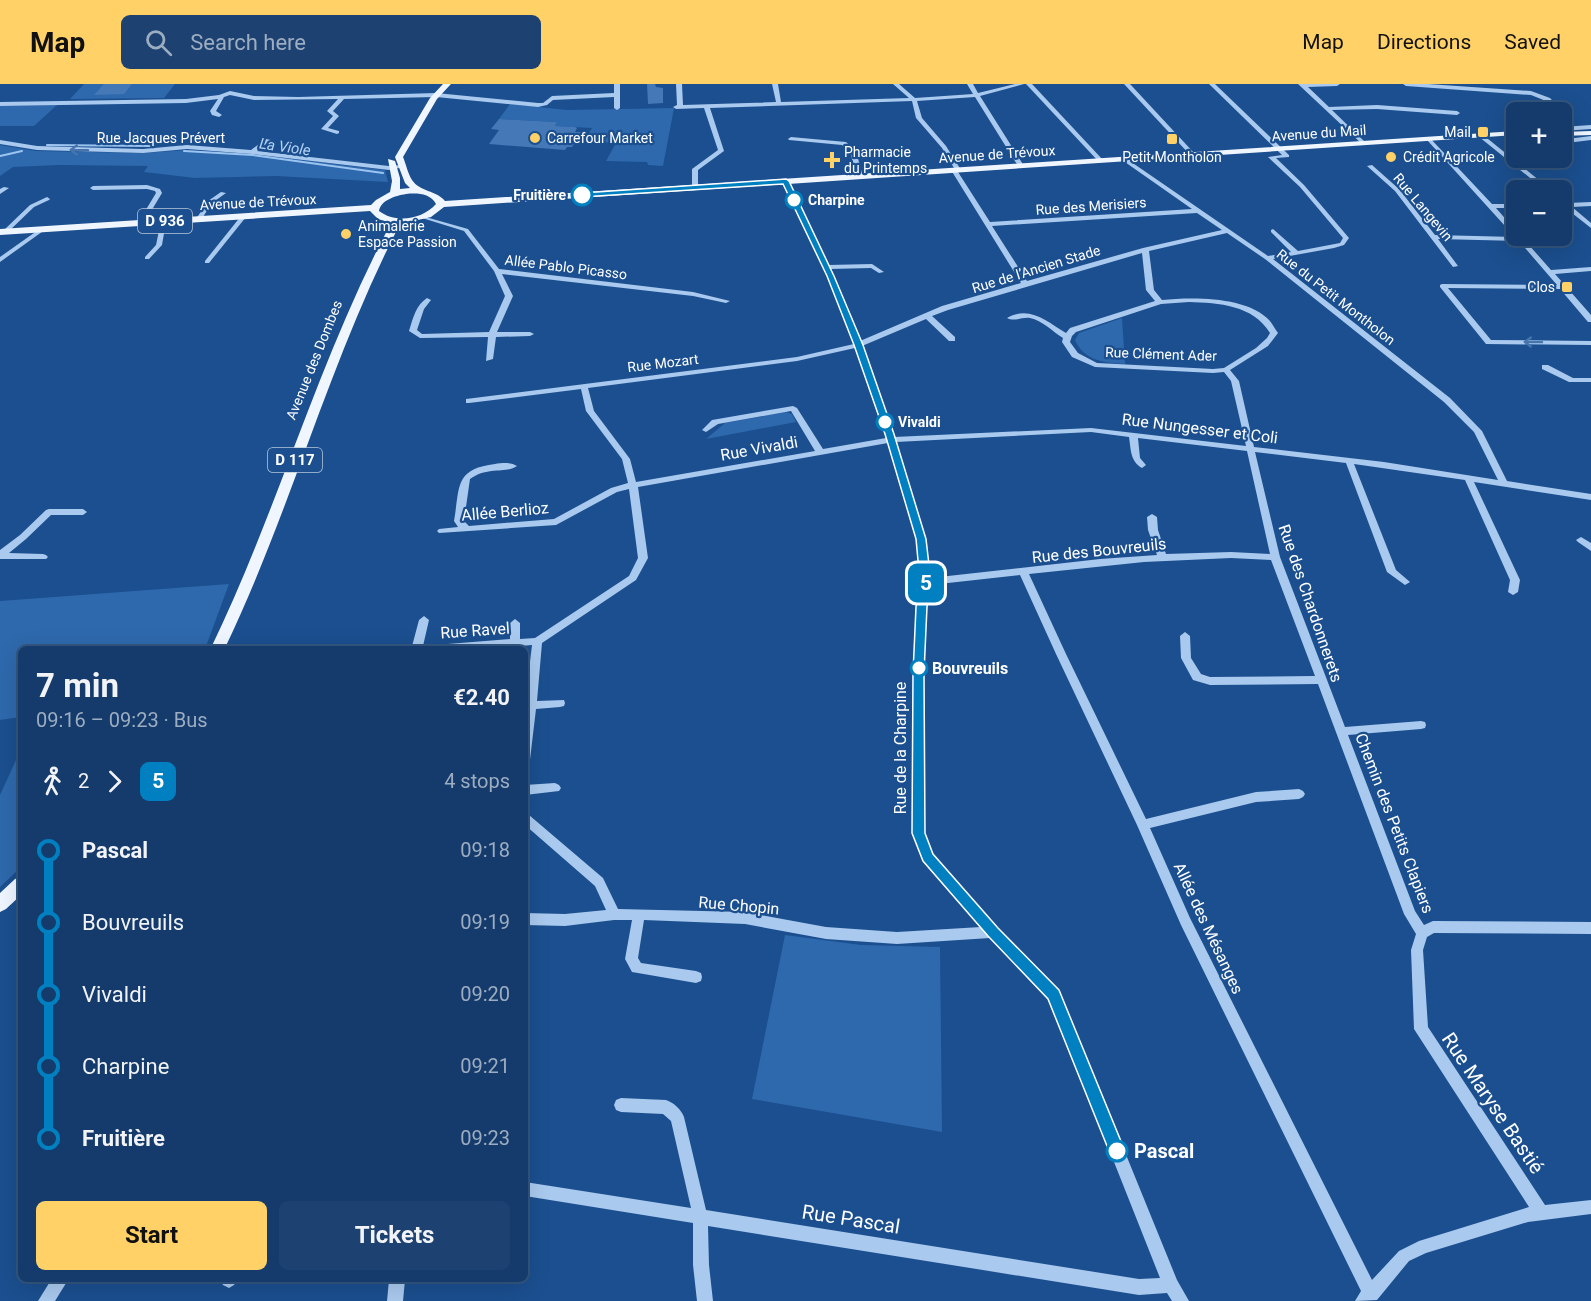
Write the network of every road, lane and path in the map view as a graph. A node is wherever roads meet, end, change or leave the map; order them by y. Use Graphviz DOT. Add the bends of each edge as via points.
graph roads {
  1 [pos="440,84"];
  2 [pos="447,84"];
  3 [pos="617,84"];
  4 [pos="679,84"];
  5 [pos="775,84"];
  6 [pos="896,84"];
  7 [pos="970,84"];
  8 [pos="1021,84"];
  9 [pos="1029,84"];
  10 [pos="1127,84"];
  11 [pos="1212,84"];
  12 [pos="1337,84"];
  13 [pos="1406,84"];
  14 [pos="235,85"];
  15 [pos="1302,85"];
  16 [pos="230,93"];
  17 [pos="616,95"];
  18 [pos="978,95"];
  19 [pos="222,96"];
  20 [pos="432,96"];
  21 [pos="342,98"];
  22 [pos="914,100"];
  23 [pos="1552,102"];
  24 [pos="0,104"];
  25 [pos="779,104"];
  26 [pos="707,106"];
  27 [pos="617,108"];
  28 [pos="1326,109"];
  29 [pos="1457,113"];
  30 [pos="219,115"];
  31 [pos="1591,127"];
  32 [pos="1572,128"];
  33 [pos="337,132"];
  34 [pos="1506,134"];
  35 [pos="1591,134"];
  36 [pos="1480,135"];
  37 [pos="1572,135"];
  38 [pos="1591,138"];
  39 [pos="791,139"];
  40 [pos="1429,139"];
  41 [pos="1572,139"];
  42 [pos="268,140"];
  43 [pos="0,142"];
  44 [pos="1363,143"];
  45 [pos="1280,149"];
  46 [pos="252,152"];
  47 [pos="1193,155"];
  48 [pos="1124,159"];
  49 [pos="1101,161"];
  50 [pos="1021,166"];
  51 [pos="1370,166"];
  52 [pos="397,167"];
  53 [pos="956,170"];
  54 [pos="860,177"];
  55 [pos="1536,180"];
  56 [pos="786,181"];
  57 [pos="93,188"];
  58 [pos="695,188"];
  59 [pos="419,191"];
  60 [pos="223,193"];
  61 [pos="393,194"];
  62 [pos="47,199"];
  63 [pos="441,204"];
  64 [pos="1572,204"];
  65 [pos="1591,204"];
  66 [pos="1492,206"];
  67 [pos="1506,206"];
  68 [pos="374,208"];
  69 [pos="1196,211"];
  70 [pos="1572,211"];
  71 [pos="243,217"];
  72 [pos="424,217"];
  73 [pos="199,219"];
  74 [pos="397,221"];
  75 [pos="163,222"];
  76 [pos="1506,222"];
  77 [pos="141,223"];
  78 [pos="988,224"];
  79 [pos="1591,226"];
  80 [pos="43,229"];
  81 [pos="1227,231"];
  82 [pos="1273,231"];
  83 [pos="3,232"];
  84 [pos="1506,236"];
  85 [pos="1434,237"];
  86 [pos="1527,246"];
  87 [pos="18,248"];
  88 [pos="1144,249"];
  89 [pos="0,250"];
  90 [pos="1296,253"];
  91 [pos="147,258"];
  92 [pos="1267,258"];
  93 [pos="0,260"];
  94 [pos="207,262"];
  95 [pos="1455,266"];
  96 [pos="826,267"];
  97 [pos="1591,269"];
  98 [pos="497,271"];
  99 [pos="881,272"];
  100 [pos="1550,272"];
  101 [pos="1026,285"];
  102 [pos="1563,287"];
  103 [pos="427,300"];
  104 [pos="726,301"];
  105 [pos="1160,302"];
  106 [pos="927,315"];
  107 [pos="1011,318"];
  108 [pos="1591,320"];
  109 [pos="530,334"];
  110 [pos="492,336"];
  111 [pos="1067,337"];
  112 [pos="952,339"];
  113 [pos="1591,343"];
  114 [pos="858,345"];
  115 [pos="489,358"];
  116 [pos="1545,367"];
  117 [pos="1226,370"];
  118 [pos="1591,380"];
  119 [pos="584,387"];
  120 [pos="469,401"];
  121 [pos="706,430"];
  122 [pos="1133,435"];
  123 [pos="891,440"];
  124 [pos="1249,449"];
  125 [pos="820,452"];
  126 [pos="1349,461"];
  127 [pos="1142,465"];
  128 [pos="513,466"];
  129 [pos="1468,478"];
  130 [pos="1504,484"];
  131 [pos="633,485"];
  132 [pos="1591,497"];
  133 [pos="83,512"];
  134 [pos="1152,517"];
  135 [pos="469,529"];
  136 [pos="442,531"];
  137 [pos="1581,540"];
  138 [pos="1591,548"];
  139 [pos="0,555"];
  140 [pos="43,557"];
  141 [pos="1275,557"];
  142 [pos="1163,558"];
  143 [pos="1024,572"];
  144 [pos="926,582"];
  145 [pos="1405,582"];
  146 [pos="1513,592"];
  147 [pos="424,620"];
  148 [pos="515,622"];
  149 [pos="1185,636"];
  150 [pos="537,641"];
  151 [pos="515,642"];
  152 [pos="219,646"];
  153 [pos="417,646"];
  154 [pos="458,646"];
  155 [pos="1322,680"];
  156 [pos="560,703"];
  157 [pos="530,705"];
  158 [pos="1421,725"];
  159 [pos="528,729"];
  160 [pos="1341,731"];
  161 [pos="555,788"];
  162 [pos="528,790"];
  163 [pos="1299,794"];
  164 [pos="528,821"];
  165 [pos="1143,825"];
  166 [pos="18,887"];
  167 [pos="0,904"];
  168 [pos="614,914"];
  169 [pos="639,915"];
  170 [pos="528,919"];
  171 [pos="1591,928"];
  172 [pos="993,932"];
  173 [pos="1422,933"];
  174 [pos="696,977"];
  175 [pos="621,1106"];
  176 [pos="528,1188"];
  177 [pos="1591,1207"];
  178 [pos="1541,1212"];
  179 [pos="699,1216"];
  180 [pos="59,1282"];
  181 [pos="397,1282"];
  182 [pos="1171,1285"];
  183 [pos="1367,1298"];
  184 [pos="46,1301"];
  185 [pos="395,1301"];
  186 [pos="705,1301"];
  187 [pos="1181,1301"];
  1 -- 20 [label="main road"];
  2 -- 20 [label="main road"];
  3 -- 17 [label="street"];
  4 -- 26 [label="street" via="678,107"];
  5 -- 25 [label="street"];
  6 -- 22 [label="street"];
  7 -- 18 [label="street"];
  8 -- 18 [label="street"];
  9 -- 49 [label="street"];
  10 -- 47 [label="street"];
  11 -- 45 [label="street"];
  12 -- 15 [label="street"];
  13 -- 23 [label="street" via="1544,96"];
  14 -- 16 [label="street"];
  15 -- 28 [label="street"];
  16 -- 19 [label="street"];
  16 -- 21 [label="street" via="254,98"];
  17 -- 20 [label="street" via="552,98 538,105"];
  17 -- 27 [label="street"];
  18 -- 22 [label="street"];
  18 -- 50 [label="street"];
  19 -- 24 [label="street" via="186,101"];
  19 -- 30 [label="street" via="213,111"];
  20 -- 21 [label="street"];
  20 -- 52 [label="main road" via="402,149"];
  21 -- 33 [label="street" via="330,111 336,116 324,129"];
  22 -- 25 [label="street"];
  22 -- 53 [label="street" via="919,118 944,147"];
  25 -- 26 [label="street"];
  26 -- 58 [label="street" via="721,152 695,169"];
  28 -- 29 [label="street" via="1377,106"];
  28 -- 44 [label="street"];
  31 -- 32 [label="street"];
  34 -- 36 [label="main road, Avenue du Mail"];
  35 -- 37 [label="main road"];
  36 -- 40 [label="main road, Avenue du Mail"];
  36 -- 55 [label="street"];
  38 -- 41 [label="street"];
  39 -- 54 [label="street" via="844,143 853,151"];
  40 -- 44 [label="main road, Avenue du Mail"];
  40 -- 66 [label="street"];
  42 -- 46 [label="street"];
  46 -- 43 [label="street, Rue Jacques Prévert, one-way" via="187,147 37,148"];
  44 -- 45 [label="main road, Avenue du Mail"];
  45 -- 47 [label="main road, Avenue du Mail"];
  45 -- 90 [label="street" via="1287,156 1271,157 1302,186 1346,238 1332,247"];
  46 -- 52 [label="street, Rue Jacques Prévert"];
  47 -- 48 [label="main road, Avenue du Mail"];
  48 -- 49 [label="main road, Avenue de Trévoux"];
  48 -- 69 [label="street, Rue du Petit Montholon"];
  49 -- 50 [label="main road, Avenue de Trévoux"];
  50 -- 53 [label="main road, Avenue de Trévoux"];
  51 -- 85 [label="street, Rue Langevin" via="1397,190"];
  52 -- 59 [label="main road"];
  52 -- 61 [label="main road"];
  53 -- 54 [label="main road, Avenue de Trévoux"];
  53 -- 78 [label="street"];
  54 -- 56 [label="main road, Avenue de Trévoux"];
  56 -- 58 [label="main road, Avenue de Trévoux"];
  56 -- 96 [label="street, Rue de la Charpine"];
  57 -- 77 [label="street" via="158,190"];
  58 -- 63 [label="main road, Avenue de Trévoux"];
  59 -- 61 [label="main road"];
  59 -- 63 [label="main road" via="438,197"];
  60 -- 73 [label="street" via="210,202"];
  61 -- 68 [label="main road"];
  62 -- 83 [label="street" via="32,206"];
  63 -- 72 [label="main road"];
  64 -- 65 [label="street"];
  66 -- 67 [label="street"];
  66 -- 76 [label="street"];
  68 -- 71 [label="main road, Avenue de Trévoux / D 936"];
  68 -- 74 [label="main road" via="382,218"];
  69 -- 78 [label="street, Rue des Merisiers"];
  69 -- 81 [label="street, Rue du Petit Montholon"];
  70 -- 79 [label="street"];
  71 -- 73 [label="main road, Avenue de Trévoux / D 936"];
  71 -- 94 [label="street"];
  72 -- 74 [label="main road"];
  72 -- 98 [label="street, Allée Pablo Picasso" via="466,230"];
  73 -- 75 [label="main road, Avenue de Trévoux / D 936"];
  74 -- 152 [label="main road, Avenue des Dombes / D 117" via="370,270 246,589"];
  75 -- 77 [label="main road, Avenue de Trévoux / D 936"];
  75 -- 91 [label="street" via="159,245"];
  77 -- 80 [label="main road, Avenue de Trévoux / D 936"];
  78 -- 101 [label="street"];
  80 -- 83 [label="main road, Avenue de Trévoux / D 936"];
  80 -- 87 [label="street"];
  81 -- 88 [label="street, Rue de l’Ancien Stade"];
  81 -- 92 [label="street, Rue du Petit Montholon"];
  82 -- 90 [label="street"];
  84 -- 85 [label="street"];
  85 -- 95 [label="street, Rue Langevin"];
  86 -- 100 [label="street"];
  87 -- 89 [label="street"];
  87 -- 93 [label="street"];
  88 -- 101 [label="street, Rue de l’Ancien Stade"];
  88 -- 105 [label="street" via="1150,290"];
  90 -- 92 [label="street"];
  92 -- 130 [label="street, Rue du Petit Montholon" via="1447,400 1478,432"];
  96 -- 99 [label="street" via="872,267"];
  96 -- 114 [label="street, Rue de la Charpine"];
  97 -- 100 [label="street"];
  98 -- 104 [label="street, Allée Pablo Picasso"];
  98 -- 110 [label="street" via="509,296"];
  100 -- 102 [label="street"];
  101 -- 106 [label="street, Rue de l’Ancien Stade"];
  102 -- 108 [label="street"];
  113 -- 102 [label="street, one-way" via="1489,342 1442,286"];
  103 -- 110 [label="street" via="413,331 420,336"];
  105 -- 111 [label="street, Rue Clément Ader" via="1073,330"];
  105 -- 117 [label="street, Rue Clément Ader" via="1231,304 1267,321 1274,333 1266,345"];
  106 -- 112 [label="street"];
  106 -- 114 [label="street, Rue de l’Ancien Stade"];
  107 -- 111 [label="street" via="1023,314 1044,319"];
  109 -- 110 [label="street"];
  110 -- 115 [label="street"];
  111 -- 117 [label="street, Rue Clément Ader" via="1075,355 1095,365"];
  114 -- 119 [label="street, Rue Mozart" via="797,359"];
  114 -- 123 [label="street, Rue de la Charpine"];
  116 -- 118 [label="street" via="1572,380"];
  117 -- 124 [label="street, Rue des Chardonnerets" via="1235,381"];
  119 -- 120 [label="street, Rue Mozart"];
  119 -- 131 [label="street" via="590,411 626,459"];
  121 -- 125 [label="street" via="715,422 792,408"];
  122 -- 123 [label="street, Rue Nungesser et Coli" via="1091,430"];
  122 -- 124 [label="street, Rue Nungesser et Coli"];
  122 -- 127 [label="street" via="1136,459"];
  123 -- 125 [label="street, Rue Vivaldi"];
  123 -- 144 [label="street, Rue de la Charpine" via="921,539"];
  124 -- 126 [label="street, Rue Nungesser et Coli"];
  124 -- 141 [label="street, Rue des Chardonnerets"];
  125 -- 131 [label="street, Rue Vivaldi"];
  126 -- 129 [label="street, Rue Nungesser et Coli"];
  126 -- 145 [label="street" via="1392,572"];
  128 -- 135 [label="street" via="498,466 466,478 459,521"];
  129 -- 130 [label="street, Rue Nungesser et Coli"];
  129 -- 146 [label="street" via="1515,580"];
  130 -- 132 [label="street, Rue Nungesser et Coli"];
  131 -- 135 [label="street, Allée Berlioz" via="614,490 556,522"];
  131 -- 150 [label="street" via="644,558 633,578"];
  133 -- 139 [label="street" via="49,512"];
  134 -- 142 [label="street"];
  135 -- 136 [label="street, Allée Berlioz"];
  137 -- 138 [label="street"];
  139 -- 140 [label="street"];
  141 -- 142 [label="street, Rue des Bouvreuils"];
  141 -- 155 [label="street, Rue des Chardonnerets"];
  142 -- 143 [label="street, Rue des Bouvreuils"];
  143 -- 144 [label="street, Rue des Bouvreuils"];
  143 -- 165 [label="street, Allée des Mésanges"];
  144 -- 172 [label="street, Rue de la Charpine" via="918,673 918,833 928,857"];
  147 -- 153 [label="street"];
  148 -- 151 [label="street"];
  149 -- 155 [label="street" via="1186,658 1197,677 1209,681"];
  150 -- 151 [label="street, Rue Ravel"];
  150 -- 157 [label="street"];
  151 -- 154 [label="street, Rue Ravel"];
  155 -- 160 [label="street, Rue des Chardonnerets"];
  156 -- 157 [label="street"];
  157 -- 159 [label="street"];
  158 -- 160 [label="street, Chemin des Petits Clapiers"];
  160 -- 173 [label="street, Chemin des Petits Clapiers" via="1410,914"];
  161 -- 162 [label="street"];
  163 -- 165 [label="street" via="1256,796"];
  164 -- 168 [label="street" via="599,882"];
  165 -- 183 [label="street, Allée des Mésanges" via="1185,921"];
  166 -- 167 [label="main road"];
  168 -- 169 [label="street, Rue Chopin"];
  168 -- 170 [label="street" via="565,920"];
  169 -- 172 [label="street, Rue Chopin" via="745,918 826,933 897,938"];
  169 -- 174 [label="street" via="631,959 637,968"];
  171 -- 173 [label="street" via="1433,927"];
  172 -- 182 [label="street, Rue de la Charpine" via="1054,994"];
  173 -- 178 [label="street, Rue Maryse Bastié" via="1417,950 1421,1029"];
  175 -- 179 [label="street" via="666,1107 677,1117"];
  176 -- 179 [label="street, Rue Pascal"];
  177 -- 178 [label="street"];
  178 -- 183 [label="street" via="1425,1246 1404,1256"];
  179 -- 182 [label="street, Rue Pascal" via="1139,1287"];
  179 -- 186 [label="street"];
  180 -- 184 [label="street"];
  181 -- 185 [label="street"];
  182 -- 187 [label="street, Rue de la Charpine"];
}
